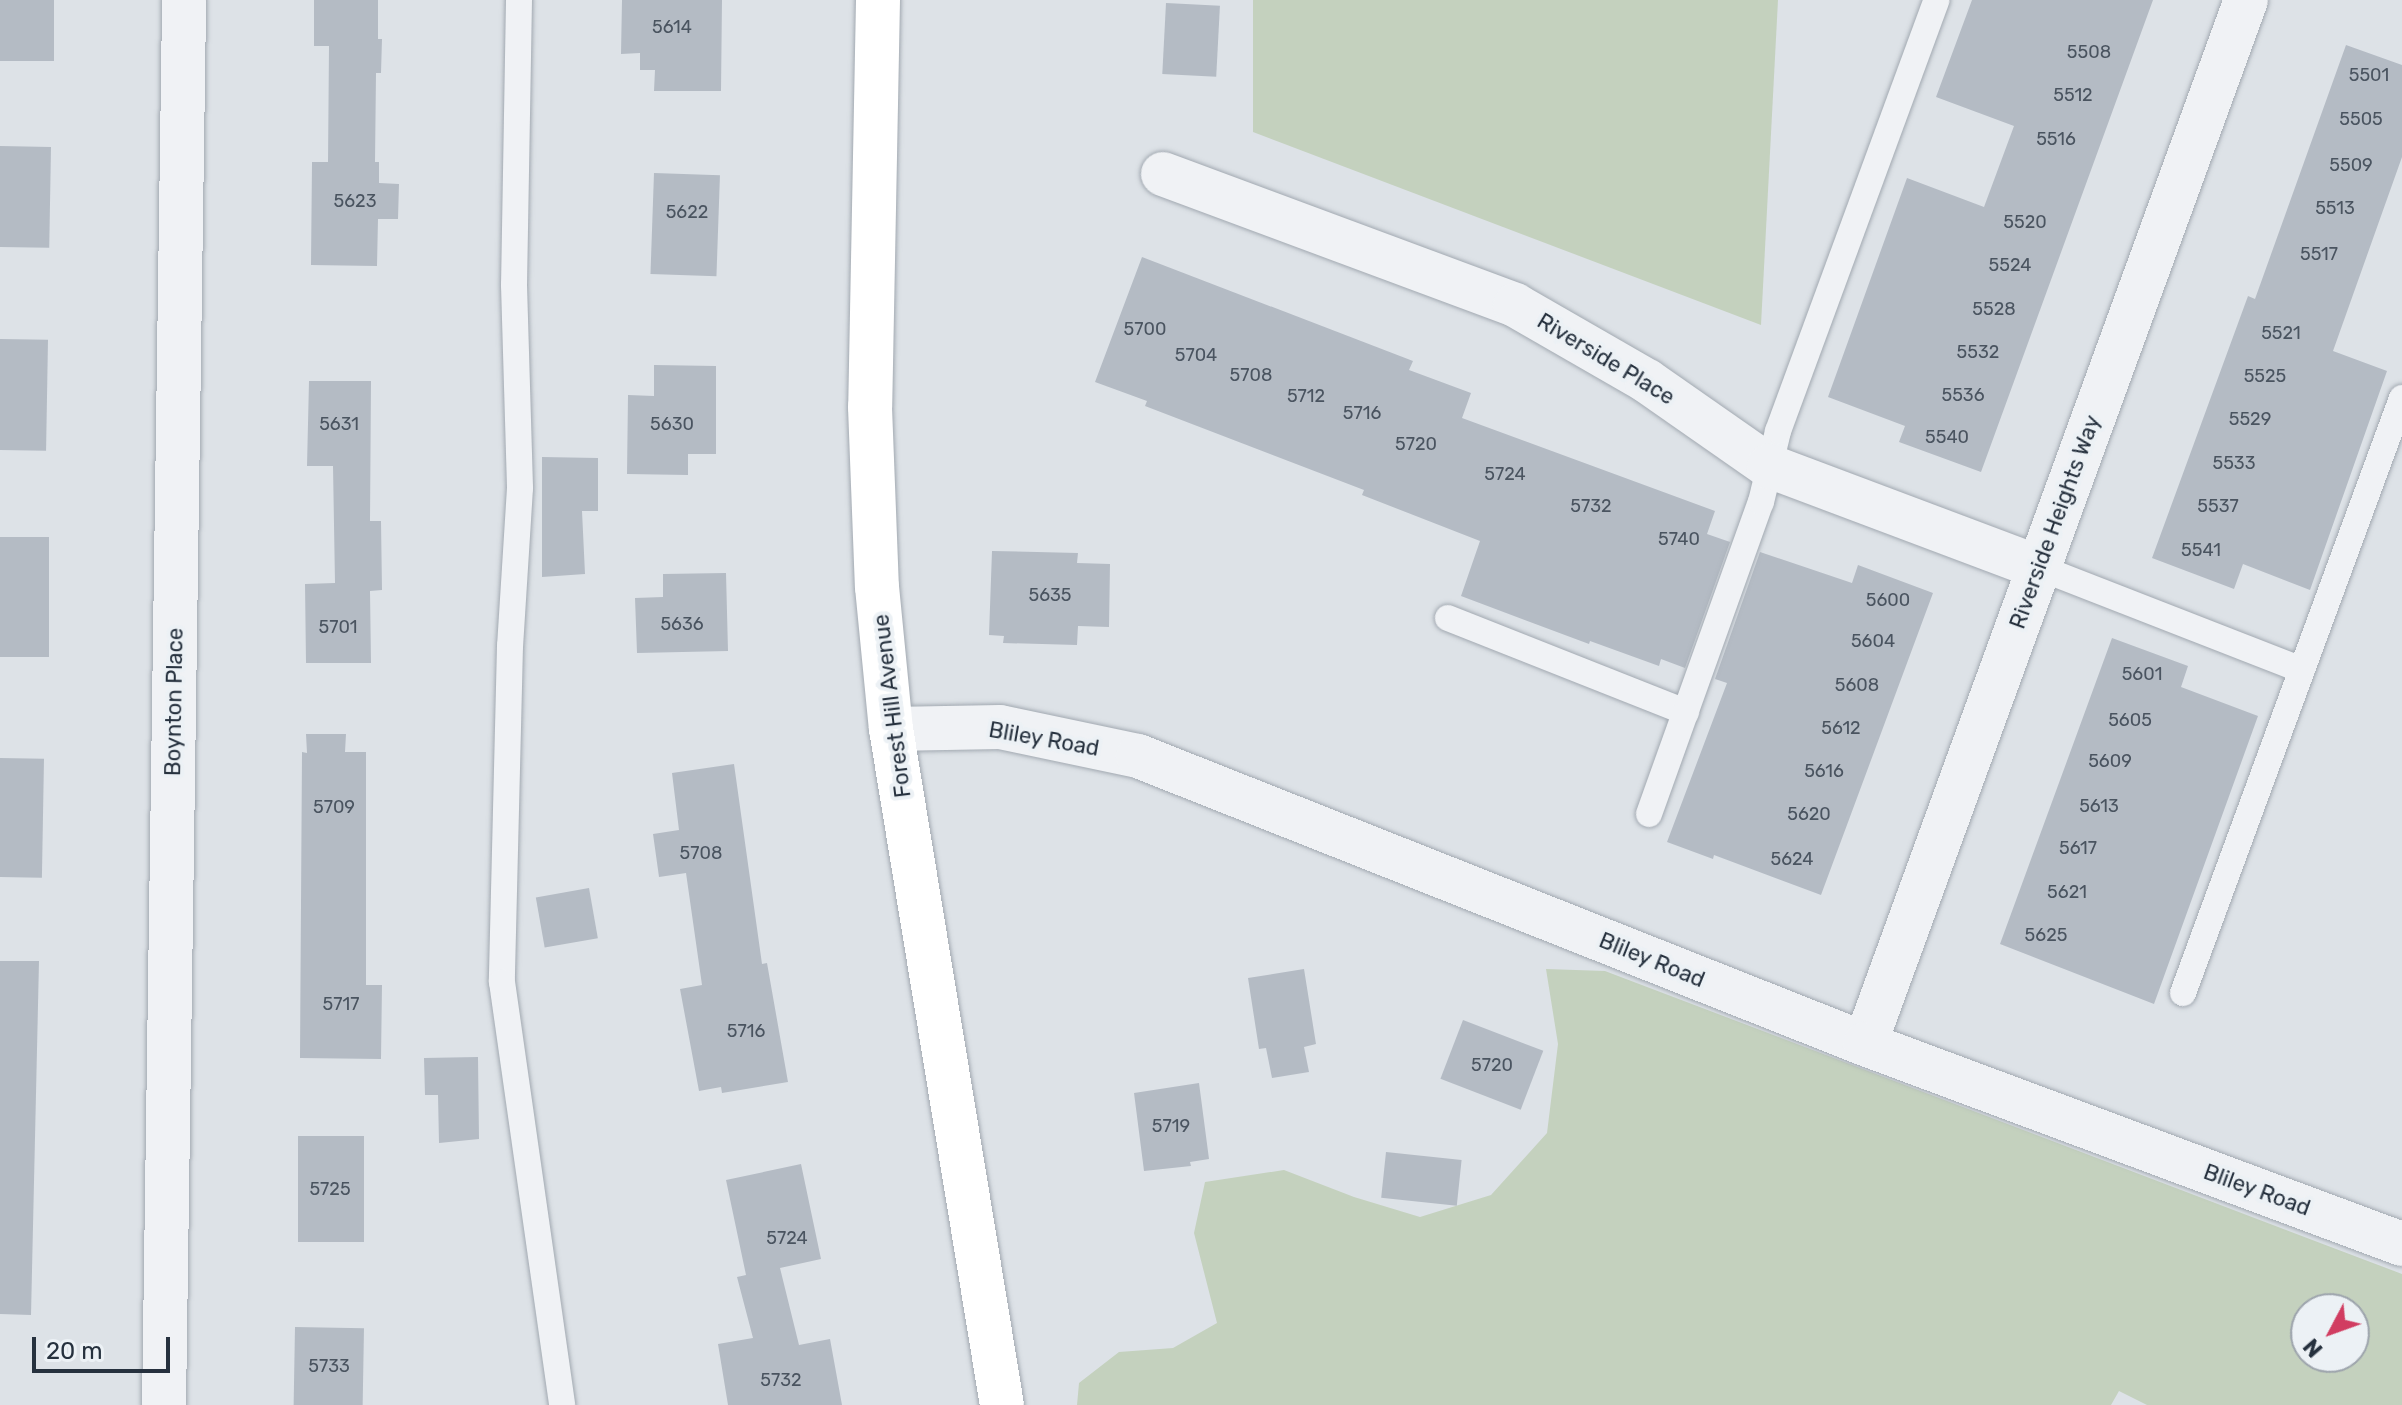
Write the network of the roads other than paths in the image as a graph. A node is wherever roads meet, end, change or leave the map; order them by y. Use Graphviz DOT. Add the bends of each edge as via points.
graph roads {
  1 [pos="184,0"];
  2 [pos="519,0"];
  3 [pos="878,0"];
  4 [pos="1937,0"];
  5 [pos="2246,0"];
  6 [pos="1163,174"];
  7 [pos="2402,398"];
  8 [pos="1769,466"];
  9 [pos="2038,567"];
  10 [pos="1448,618"];
  11 [pos="2302,670"];
  12 [pos="1686,712"];
  13 [pos="891,729"];
  14 [pos="1649,814"];
  15 [pos="2183,993"];
  16 [pos="1865,1044"];
  17 [pos="2402,1244"];
  18 [pos="164,1405"];
  19 [pos="562,1405"];
  20 [pos="1002,1405"];
  1 -- 18 [label="street, Boynton Place"];
  2 -- 19 [label="lane" via="514,285 520,488 510,646 502,982"];
  3 -- 13 [label="main road, Forest Hill Avenue" via="870,407 877,587"];
  4 -- 8 [label="lane"];
  5 -- 9 [label="street, Riverside Heights Way"];
  6 -- 8 [label="street, Riverside Place" via="1515,305 1647,381"];
  7 -- 11 [label="lane"];
  8 -- 9 [label="street, Riverside Place"];
  8 -- 12 [label="lane"];
  9 -- 11 [label="lane"];
  9 -- 16 [label="street, Riverside Heights Way"];
  10 -- 12 [label="lane"];
  11 -- 15 [label="lane"];
  12 -- 14 [label="lane"];
  13 -- 16 [label="street, Bliley Road" via="1000,727 1138,756"];
  13 -- 20 [label="main road, Forest Hill Avenue"];
  16 -- 17 [label="street, Bliley Road"];
}
